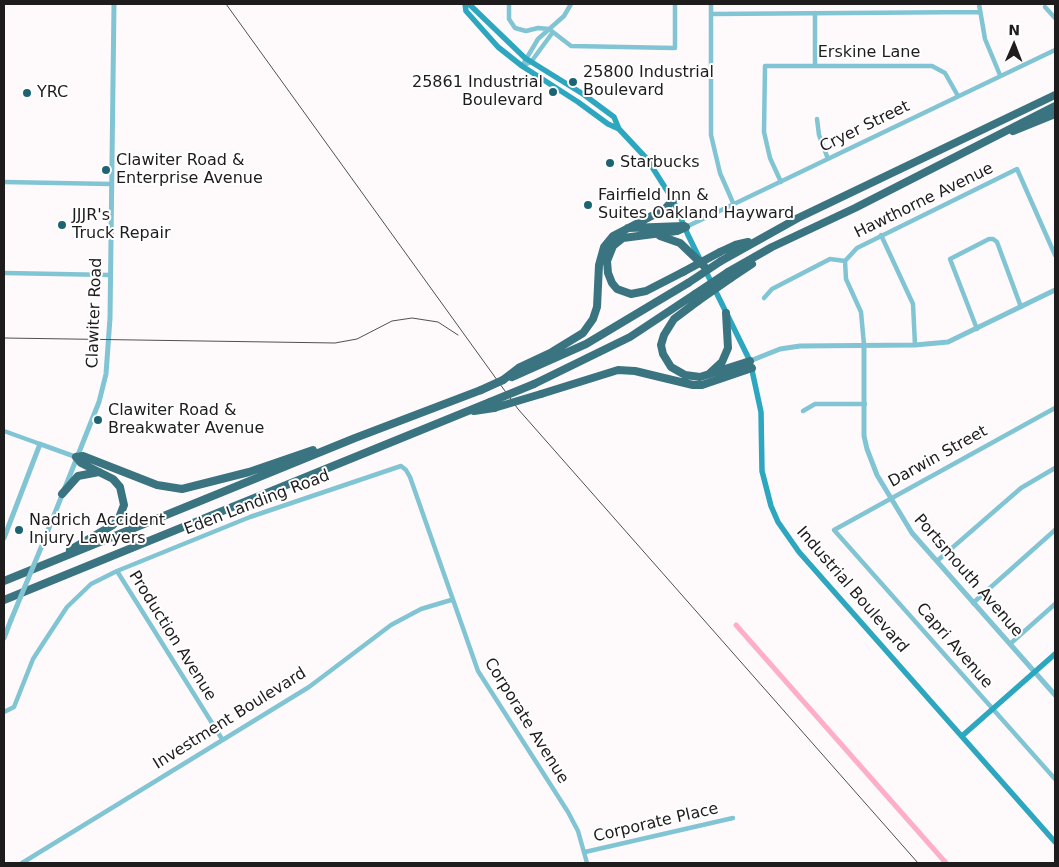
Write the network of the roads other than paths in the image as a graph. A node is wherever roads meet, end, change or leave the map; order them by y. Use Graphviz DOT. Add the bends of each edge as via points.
graph roads {
  1 [pos="114,4"];
  2 [pos="465,4"];
  3 [pos="468,4"];
  4 [pos="509,4"];
  5 [pos="571,4"];
  6 [pos="676,4"];
  7 [pos="711,4"];
  8 [pos="979,4"];
  9 [pos="1045,7"];
  10 [pos="980,12"];
  11 [pos="815,13"];
  12 [pos="711,14"];
  13 [pos="1055,18"];
  14 [pos="531,30"];
  15 [pos="551,31"];
  16 [pos="537,42"];
  17 [pos="541,48"];
  18 [pos="1055,50"];
  19 [pos="525,58"];
  20 [pos="531,62"];
  21 [pos="815,65"];
  22 [pos="522,66"];
  23 [pos="1000,75"];
  24 [pos="1055,93"];
  25 [pos="958,96"];
  26 [pos="1055,106"];
  27 [pos="1055,114"];
  28 [pos="817,119"];
  29 [pos="619,129"];
  30 [pos="956,156"];
  31 [pos="828,159"];
  32 [pos="4,182"];
  33 [pos="781,182"];
  34 [pos="111,184"];
  35 [pos="673,200"];
  36 [pos="734,205"];
  37 [pos="686,227"];
  38 [pos="627,228"];
  39 [pos="648,235"];
  40 [pos="881,236"];
  41 [pos="755,241"];
  42 [pos="1055,255"];
  43 [pos="845,260"];
  44 [pos="704,266"];
  45 [pos="4,273"];
  46 [pos="110,275"];
  47 [pos="1055,290"];
  48 [pos="696,298"];
  49 [pos="764,298"];
  50 [pos="1021,307"];
  51 [pos="726,313"];
  52 [pos="977,329"];
  53 [pos="864,345"];
  54 [pos="915,345"];
  55 [pos="751,364"];
  56 [pos="522,369"];
  57 [pos="708,376"];
  58 [pos="864,404"];
  59 [pos="492,405"];
  60 [pos="1055,408"];
  61 [pos="803,411"];
  62 [pos="4,431"];
  63 [pos="355,438"];
  64 [pos="40,444"];
  65 [pos="76,457"];
  66 [pos="1055,468"];
  67 [pos="103,473"];
  68 [pos="410,476"];
  69 [pos="62,494"];
  70 [pos="890,498"];
  71 [pos="834,530"];
  72 [pos="1055,530"];
  73 [pos="4,538"];
  74 [pos="937,562"];
  75 [pos="41,566"];
  76 [pos="117,571"];
  77 [pos="4,581"];
  78 [pos="451,600"];
  79 [pos="4,601"];
  80 [pos="973,603"];
  81 [pos="1055,604"];
  82 [pos="4,638"];
  83 [pos="1010,644"];
  84 [pos="1055,654"];
  85 [pos="1035,672"];
  86 [pos="1055,695"];
  87 [pos="992,709"];
  88 [pos="4,712"];
  89 [pos="962,736"];
  90 [pos="222,739"];
  91 [pos="1055,779"];
  92 [pos="733,818"];
  93 [pos="1055,842"];
  94 [pos="585,852"];
  95 [pos="22,863"];
  96 [pos="587,863"];
  1 -- 34 [label="street, Clawiter Road"];
  2 -- 22 [label="main road, Industrial Boulevard" via="466,11 498,46"];
  3 -- 19 [label="main road, Industrial Boulevard"];
  4 -- 14 [label="street" via="511,25 521,31"];
  5 -- 15 [label="street"];
  6 -- 15 [label="street" via="675,48 576,47"];
  7 -- 12 [label="street"];
  8 -- 10 [label="street"];
  9 -- 13 [label="street"];
  10 -- 11 [label="street"];
  10 -- 23 [label="street" via="985,38"];
  11 -- 12 [label="street"];
  11 -- 21 [label="street"];
  12 -- 36 [label="street" via="710,134 720,173"];
  14 -- 15 [label="street"];
  14 -- 16 [label="street" via="536,34"];
  15 -- 16 [label="street"];
  15 -- 17 [label="street"];
  16 -- 17 [label="street"];
  16 -- 19 [label="street"];
  17 -- 20 [label="street"];
  18 -- 23 [label="street, Cryer Street"];
  19 -- 20 [label="main road, Industrial Boulevard"];
  19 -- 22 [label="street"];
  20 -- 22 [label="street"];
  20 -- 29 [label="main road, Industrial Boulevard" via="598,104 614,118"];
  21 -- 25 [label="street, Erskine Lane" via="932,66 949,78"];
  21 -- 33 [label="street, Erskine Lane" via="765,66 765,139"];
  22 -- 29 [label="main road, Industrial Boulevard"];
  23 -- 25 [label="street, Cryer Street"];
  24 -- 41 [label="highway"];
  25 -- 31 [label="street, Cryer Street"];
  26 -- 30 [label="highway"];
  27 -- 30 [label="highway"];
  28 -- 31 [label="street" via="818,135"];
  29 -- 35 [label="main road, Industrial Boulevard" via="647,159"];
  30 -- 48 [label="highway, bridge" via="789,239"];
  31 -- 33 [label="street, Cryer Street"];
  32 -- 34 [label="street"];
  33 -- 36 [label="street, Cryer Street"];
  34 -- 46 [label="street, Clawiter Road"];
  35 -- 37 [label="main road, Industrial Boulevard"];
  35 -- 38 [label="highway" via="665,209"];
  36 -- 37 [label="street, Cryer Street"];
  37 -- 38 [label="highway"];
  37 -- 39 [label="highway"];
  37 -- 44 [label="main road, Industrial Boulevard"];
  38 -- 56 [label="highway" via="613,236 602,252 597,307 587,329"];
  39 -- 41 [label="highway, bridge" via="623,238 610,251 608,273 617,289 631,294 640,293 735,245"];
  39 -- 44 [label="highway" via="674,240"];
  40 -- 42 [label="street, Hawthorne Avenue" via="1017,169"];
  40 -- 43 [label="street, Hawthorne Avenue" via="857,248"];
  40 -- 54 [label="street" via="913,304"];
  41 -- 56 [label="highway, bridge" via="586,344"];
  43 -- 49 [label="street" via="830,259 772,289"];
  43 -- 53 [label="street, Portsmouth Avenue" via="846,279 861,312"];
  44 -- 51 [label="main road, Industrial Boulevard"];
  45 -- 46 [label="street"];
  46 -- 65 [label="street, Clawiter Road" via="106,374 99,402"];
  47 -- 50 [label="street"];
  48 -- 57 [label="highway" via="670,323 662,345 668,363 675,370 691,377"];
  48 -- 59 [label="highway, bridge" via="630,337"];
  50 -- 52 [label="street"];
  50 -- 52 [label="street" via="997,242 993,239 950,259"];
  51 -- 55 [label="main road, Industrial Boulevard"];
  51 -- 57 [label="highway" via="728,348 722,362"];
  52 -- 54 [label="street" via="948,342"];
  53 -- 54 [label="street"];
  53 -- 55 [label="street" via="790,347"];
  53 -- 58 [label="street, Portsmouth Avenue"];
  55 -- 57 [label="highway"];
  55 -- 59 [label="highway, bridge" via="702,385 618,370 541,394"];
  55 -- 89 [label="main road, Industrial Boulevard" via="761,412 762,472 778,522 799,552"];
  56 -- 63 [label="highway, bridge" via="481,390"];
  58 -- 61 [label="street" via="815,404"];
  58 -- 70 [label="street, Portsmouth Avenue" via="867,450"];
  59 -- 79 [label="highway" via="464,412"];
  60 -- 70 [label="street, Darwin Street"];
  62 -- 64 [label="street"];
  63 -- 65 [label="highway" via="249,472 182,489 156,485 83,456"];
  63 -- 75 [label="highway"];
  64 -- 65 [label="street"];
  64 -- 73 [label="street"];
  65 -- 67 [label="highway" via="81,464"];
  65 -- 69 [label="street, Clawiter Road"];
  66 -- 74 [label="street" via="1021,488"];
  67 -- 69 [label="highway" via="78,476"];
  67 -- 75 [label="highway" via="123,494 123,510 119,518 95,536"];
  68 -- 76 [label="street, Eden Landing Road" via="404,467 396,466 250,517"];
  68 -- 78 [label="street, Corporate Avenue"];
  69 -- 82 [label="street, Clawiter Road, bridge"];
  70 -- 71 [label="street, Darwin Street"];
  70 -- 74 [label="street, Portsmouth Avenue" via="912,533"];
  71 -- 87 [label="street, Capri Avenue"];
  72 -- 80 [label="street"];
  74 -- 80 [label="street, Portsmouth Avenue"];
  75 -- 77 [label="highway"];
  76 -- 88 [label="street, Eden Landing Road" via="91,584 67,607 33,658 14,707"];
  76 -- 90 [label="street, Production Avenue"];
  78 -- 90 [label="street, Investment Boulevard" via="421,610 391,626 309,687"];
  78 -- 94 [label="street, Corporate Avenue" via="485,685 568,812"];
  80 -- 83 [label="street, Portsmouth Avenue"];
  81 -- 83 [label="street"];
  83 -- 85 [label="street, Portsmouth Avenue"];
  84 -- 85 [label="main road"];
  85 -- 86 [label="street, Portsmouth Avenue"];
  85 -- 87 [label="main road"];
  87 -- 89 [label="main road"];
  87 -- 91 [label="street, Capri Avenue"];
  89 -- 93 [label="main road, Industrial Boulevard"];
  90 -- 95 [label="street, Investment Boulevard"];
  92 -- 94 [label="street, Corporate Place"];
  94 -- 96 [label="street, Corporate Avenue"];
}
